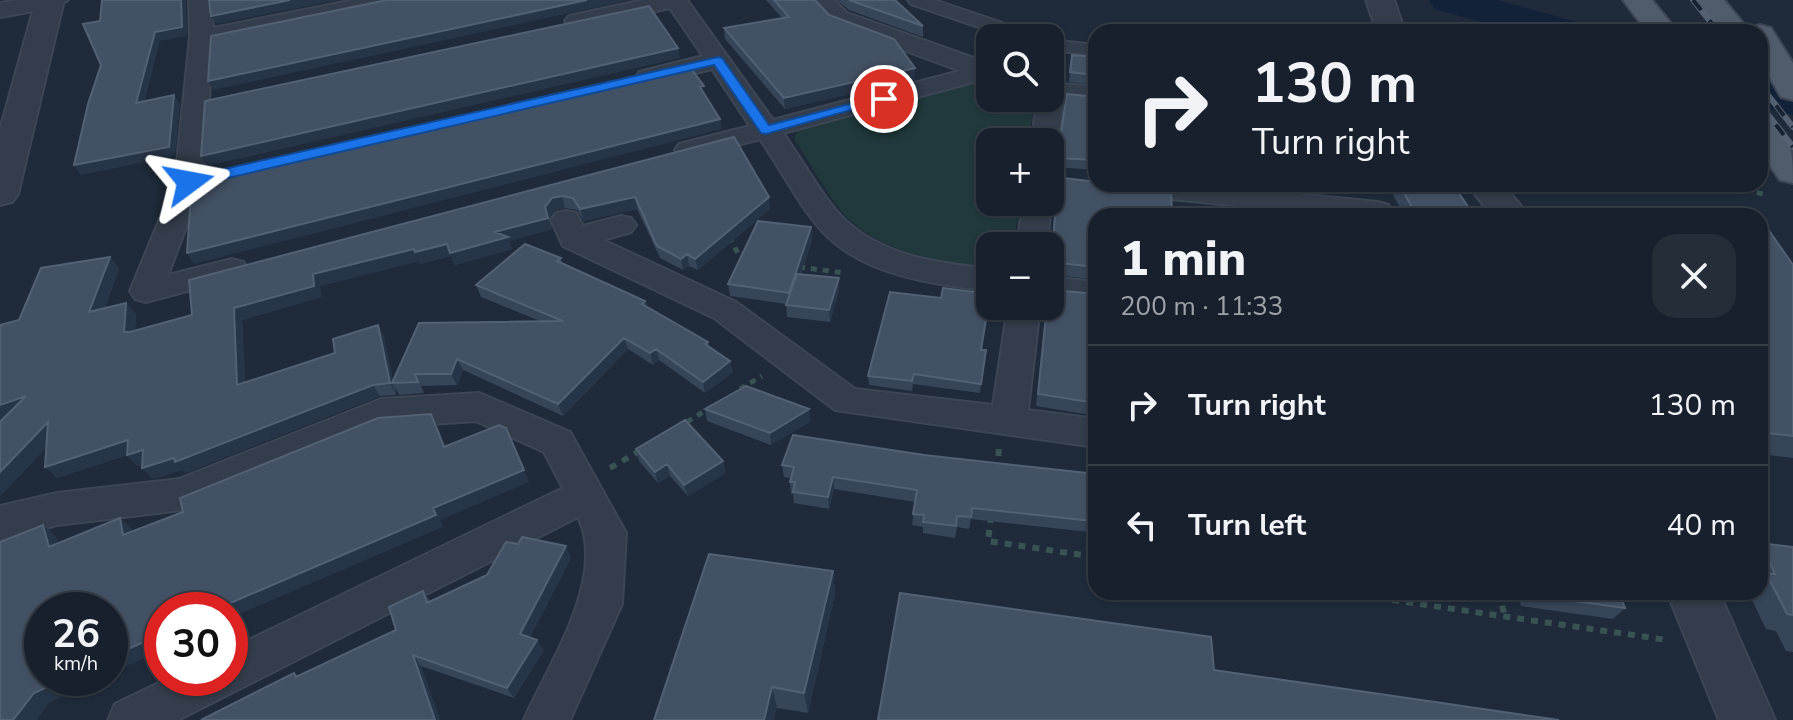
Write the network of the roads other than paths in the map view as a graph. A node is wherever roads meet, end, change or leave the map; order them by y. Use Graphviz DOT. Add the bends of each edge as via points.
graph roads {
  1 [pos="52,0"];
  2 [pos="200,0"];
  3 [pos="388,0"];
  4 [pos="676,0"];
  5 [pos="821,0"];
  6 [pos="917,0"];
  7 [pos="1380,0"];
  8 [pos="1637,0"];
  9 [pos="1709,0"];
  10 [pos="1738,0"];
  11 [pos="0,10"];
  12 [pos="1671,23"];
  13 [pos="988,24"];
  14 [pos="1388,24"];
  15 [pos="1728,24"];
  16 [pos="1751,24"];
  17 [pos="552,27"];
  18 [pos="202,37"];
  19 [pos="1064,47"];
  20 [pos="1088,49"];
  21 [pos="1768,53"];
  22 [pos="1768,56"];
  23 [pos="718,60"];
  24 [pos="624,82"];
  25 [pos="1793,90"];
  26 [pos="1088,94"];
  27 [pos="1793,104"];
  28 [pos="1047,128"];
  29 [pos="766,130"];
  30 [pos="668,155"];
  31 [pos="221,175"];
  32 [pos="189,182"];
  33 [pos="1184,192"];
  34 [pos="1491,192"];
  35 [pos="0,194"];
  36 [pos="1327,208"];
  37 [pos="1504,208"];
  38 [pos="621,225"];
  39 [pos="254,263"];
  40 [pos="976,278"];
  41 [pos="1064,290"];
  42 [pos="1088,292"];
  43 [pos="1022,320"];
  44 [pos="1009,421"];
  45 [pos="1088,432"];
  46 [pos="586,495"];
  47 [pos="0,523"];
  48 [pos="1696,600"];
  49 [pos="248,662"];
  50 [pos="180,696"];
  51 [pos="131,720"];
  52 [pos="547,720"];
  53 [pos="1747,720"];
  1 -- 11 [label="street"];
  1 -- 35 [label="street"];
  2 -- 18 [label="street"];
  3 -- 18 [label="street"];
  4 -- 17 [label="street"];
  4 -- 23 [label="street"];
  5 -- 29 [label="street" via="839,18 973,66 972,75"];
  6 -- 13 [label="street"];
  7 -- 14 [label="street"];
  8 -- 12 [label="main road"];
  9 -- 15 [label="main road"];
  10 -- 16 [label="main road"];
  18 -- 32 [label="street" via="205,102"];
  19 -- 20 [label="street"];
  21 -- 25 [label="main road"];
  22 -- 27 [label="main road"];
  23 -- 24 [label="street"];
  23 -- 29 [label="street"];
  26 -- 28 [label="street" via="1051,91"];
  29 -- 30 [label="street"];
  29 -- 40 [label="street" via="834,226 874,254 933,273"];
  31 -- 32 [label="street"];
  32 -- 39 [label="street" via="146,291"];
  33 -- 36 [label="street"];
  34 -- 37 [label="street"];
  38 -- 44 [label="street" via="570,229 725,310 847,401"];
  41 -- 42 [label="street"];
  43 -- 44 [label="street"];
  44 -- 45 [label="street"];
  46 -- 47 [label="street" via="557,442 479,407 381,413 182,494 57,509"];
  46 -- 49 [label="street"];
  46 -- 52 [label="street" via="606,533 601,604"];
  48 -- 53 [label="street"];
  50 -- 51 [label="street"];
}
